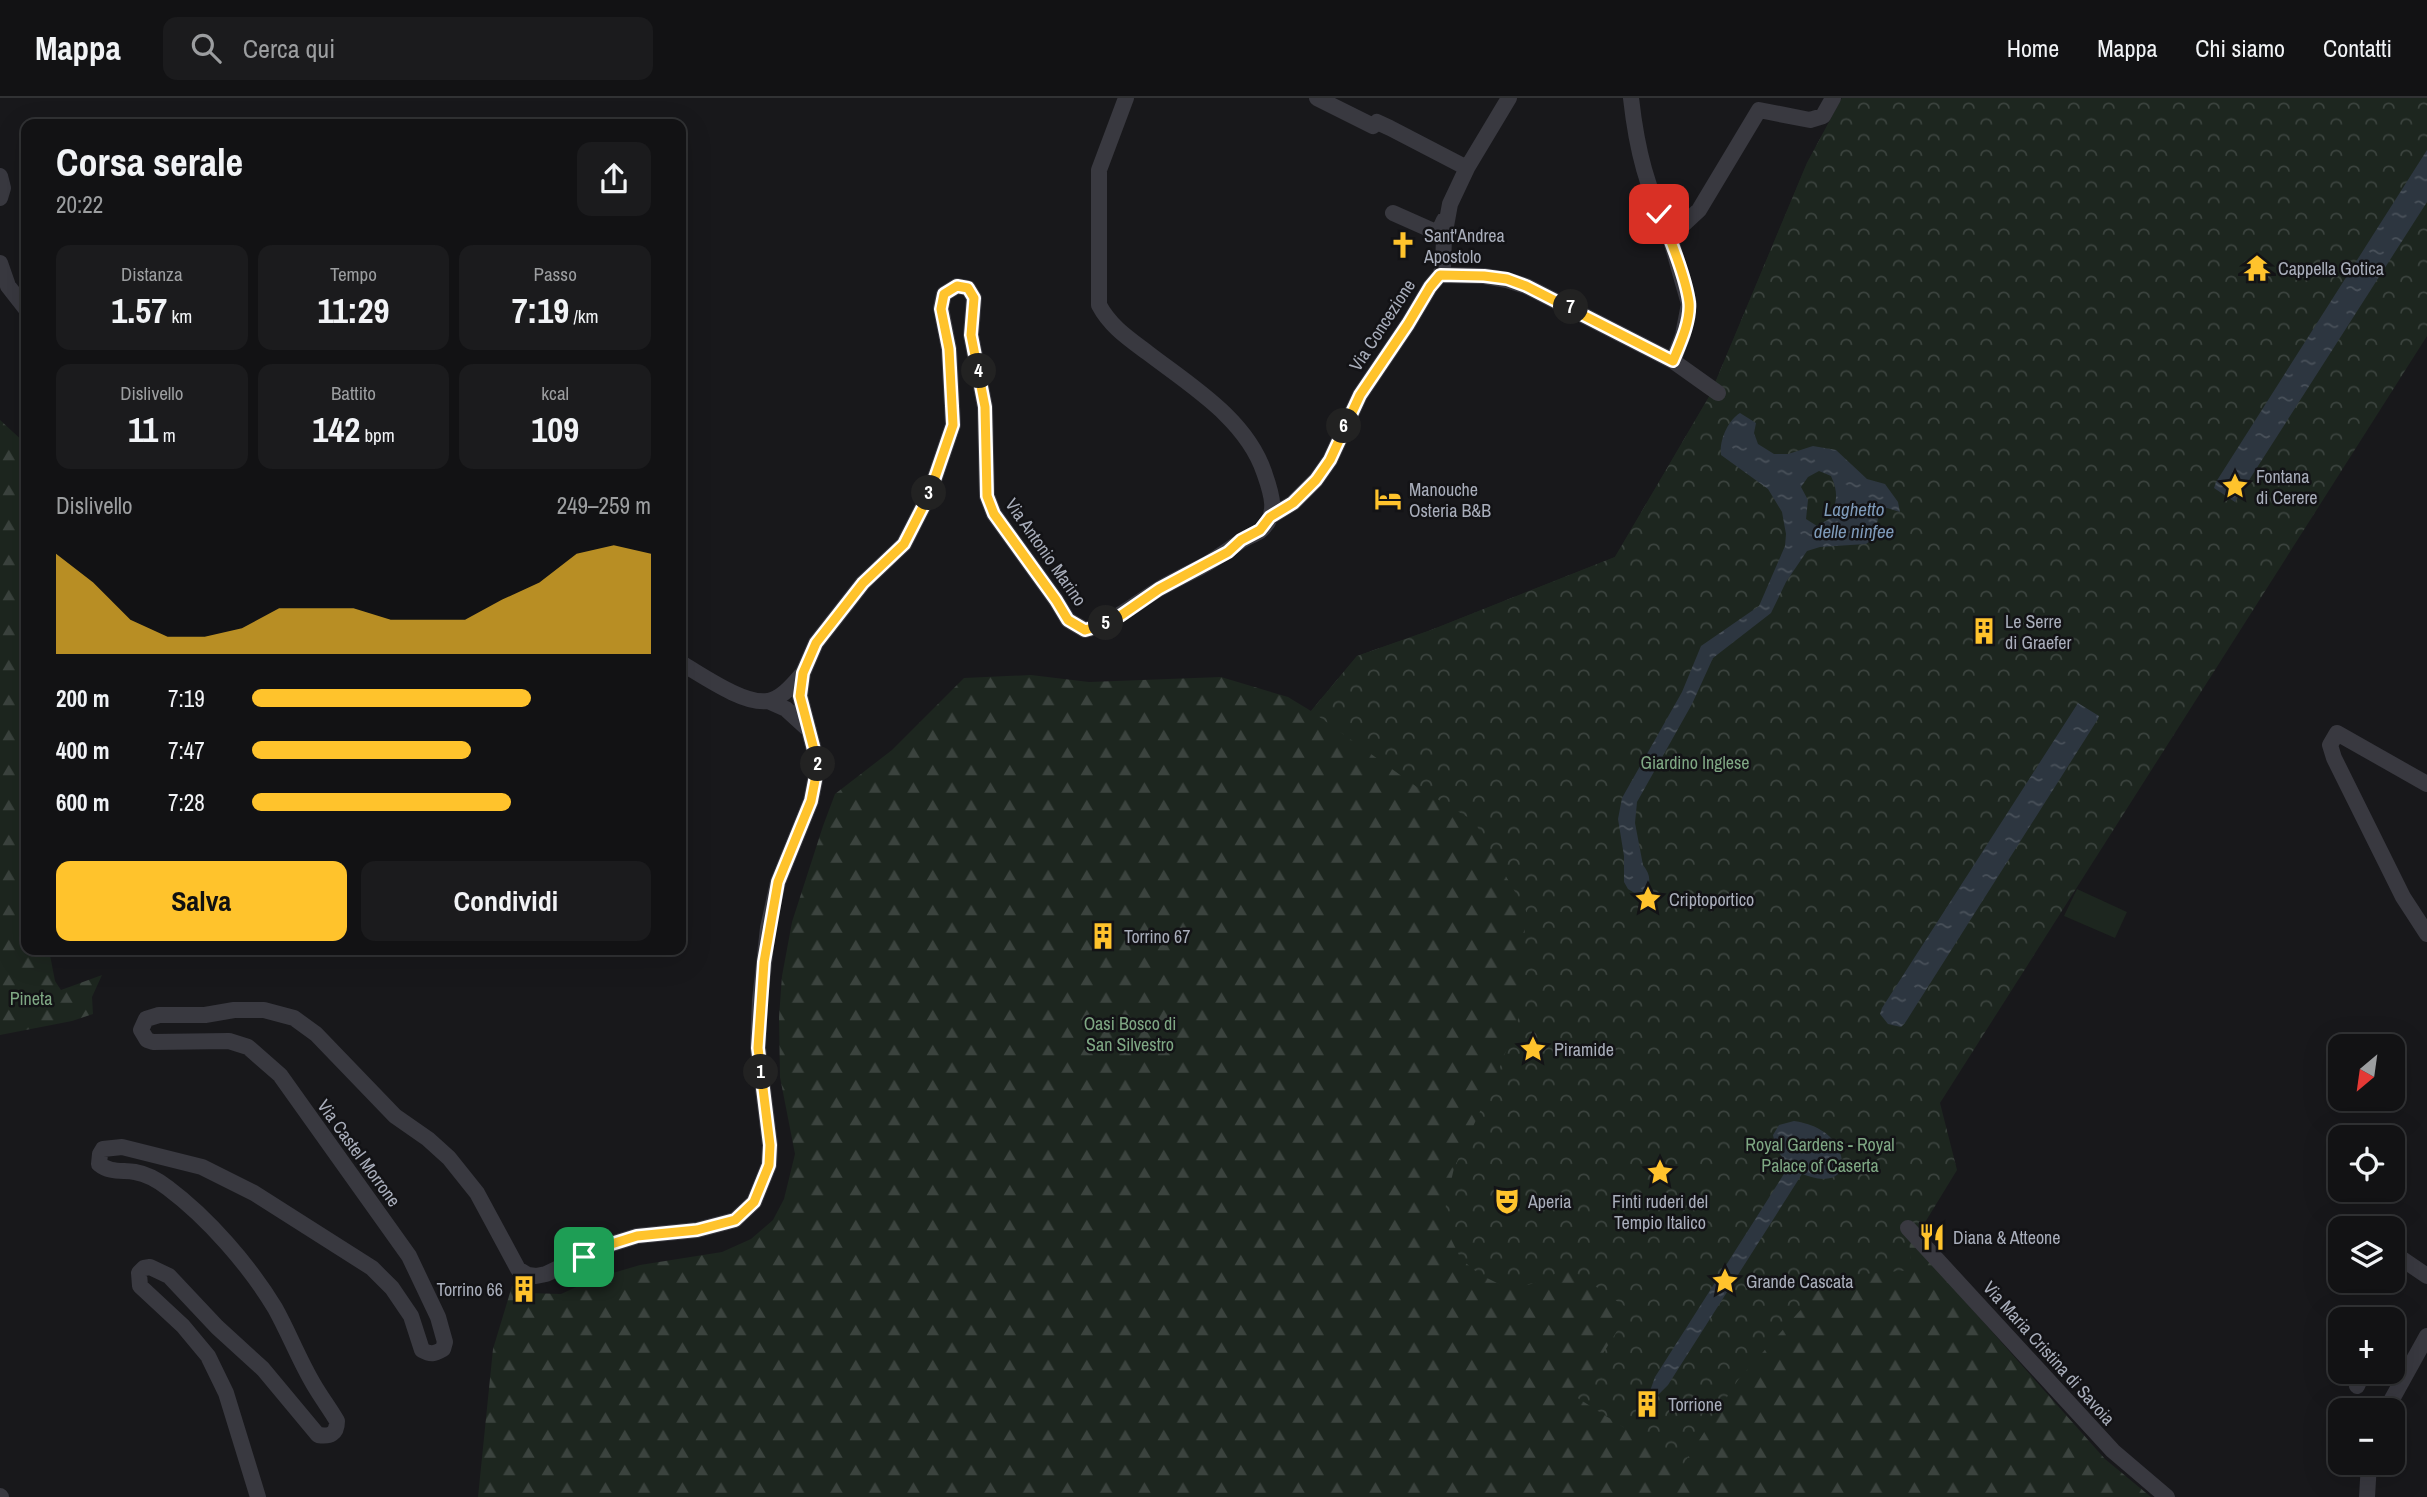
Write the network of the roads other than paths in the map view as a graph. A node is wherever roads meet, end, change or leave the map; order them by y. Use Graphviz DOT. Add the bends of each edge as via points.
graph roads {
  1 [pos="1126,98"];
  2 [pos="1317,98"];
  3 [pos="1509,98"];
  4 [pos="1630,98"];
  5 [pos="1833,98"];
  6 [pos="1467,168"];
  7 [pos="0,176"];
  8 [pos="0,198"];
  9 [pos="1392,212"];
  10 [pos="1447,215"];
  11 [pos="1670,237"];
  12 [pos="0,263"];
  13 [pos="1440,275"];
  14 [pos="21,303"];
  15 [pos="1673,361"];
  16 [pos="1718,393"];
  17 [pos="1270,517"];
  18 [pos="686,666"];
  19 [pos="803,673"];
  20 [pos="768,701"];
  21 [pos="810,732"];
  22 [pos="2427,784"];
  23 [pos="2427,934"];
  24 [pos="1908,1228"];
  25 [pos="2405,1261"];
  26 [pos="2427,1276"];
  27 [pos="2427,1336"];
  28 [pos="2405,1363"];
  29 [pos="2368,1475"];
  30 [pos="258,1497"];
  31 [pos="2167,1497"];
  32 [pos="2367,1497"];
  1 -- 17 [label="street" via="1098,170 1099,305 1120,332 1193,386 1256,449 1273,503"];
  2 -- 6 [label="street" via="1373,126 1377,122 1390,128"];
  3 -- 6 [label="street, Via Concezione"];
  4 -- 11 [label="street" via="1640,160"];
  5 -- 11 [label="street" via="1823,116 1811,120 1759,110 1699,210"];
  6 -- 10 [label="street, Via Concezione"];
  7 -- 8 [label="street"];
  9 -- 10 [label="street" via="1438,233"];
  10 -- 13 [label="street, Via Concezione"];
  11 -- 15 [label="street" via="1689,304"];
  12 -- 14 [label="street" via="8,286"];
  13 -- 15 [label="street" via="1484,276 1526,286"];
  13 -- 17 [label="street, Via Concezione" via="1360,395 1316,480 1293,503"];
  15 -- 16 [label="street"];
  17 -- 19 [label="street, Via Antonio Marino" via="1260,530 1228,552 1120,616 1085,630 1068,620 994,514 987,496 985,407 971,335 974,298 968,288 957,286 944,294 941,309 949,349 953,425 929,495 904,544 855,593 816,643"];
  18 -- 20 [label="street" via="746,698"];
  19 -- 20 [label="street" via="787,691"];
  19 -- 21 [label="street, Via Antonio Marino" via="800,696"];
  20 -- 21 [label="street" via="786,709"];
  21 -- 30 [label="street, Via Castel Morrone" via="818,765 811,801 778,882 761,988 758,1048 769,1165 754,1202 735,1220 697,1230 637,1236 605,1246 554,1272 527,1275 518,1269 477,1193 449,1158 395,1116 316,1034 293,1018 264,1010 234,1010 146,1019 141,1030 147,1040 229,1041 248,1047 280,1075 409,1256 445,1342 435,1354 422,1350 411,1316 372,1268 254,1193 202,1167 122,1147 103,1149 99,1164 104,1168 136,1172 166,1186 199,1213 259,1284 337,1421 334,1434 318,1435 263,1369 174,1281 158,1269 144,1268 139,1286 195,1339 218,1373"];
  22 -- 23 [label="street" via="2337,733 2330,746 2403,897"];
  24 -- 31 [label="street, Via Maria Cristina di Savoia" via="2113,1451"];
  25 -- 26 [label="street"];
  27 -- 28 [label="street"];
  29 -- 32 [label="street"];
}
